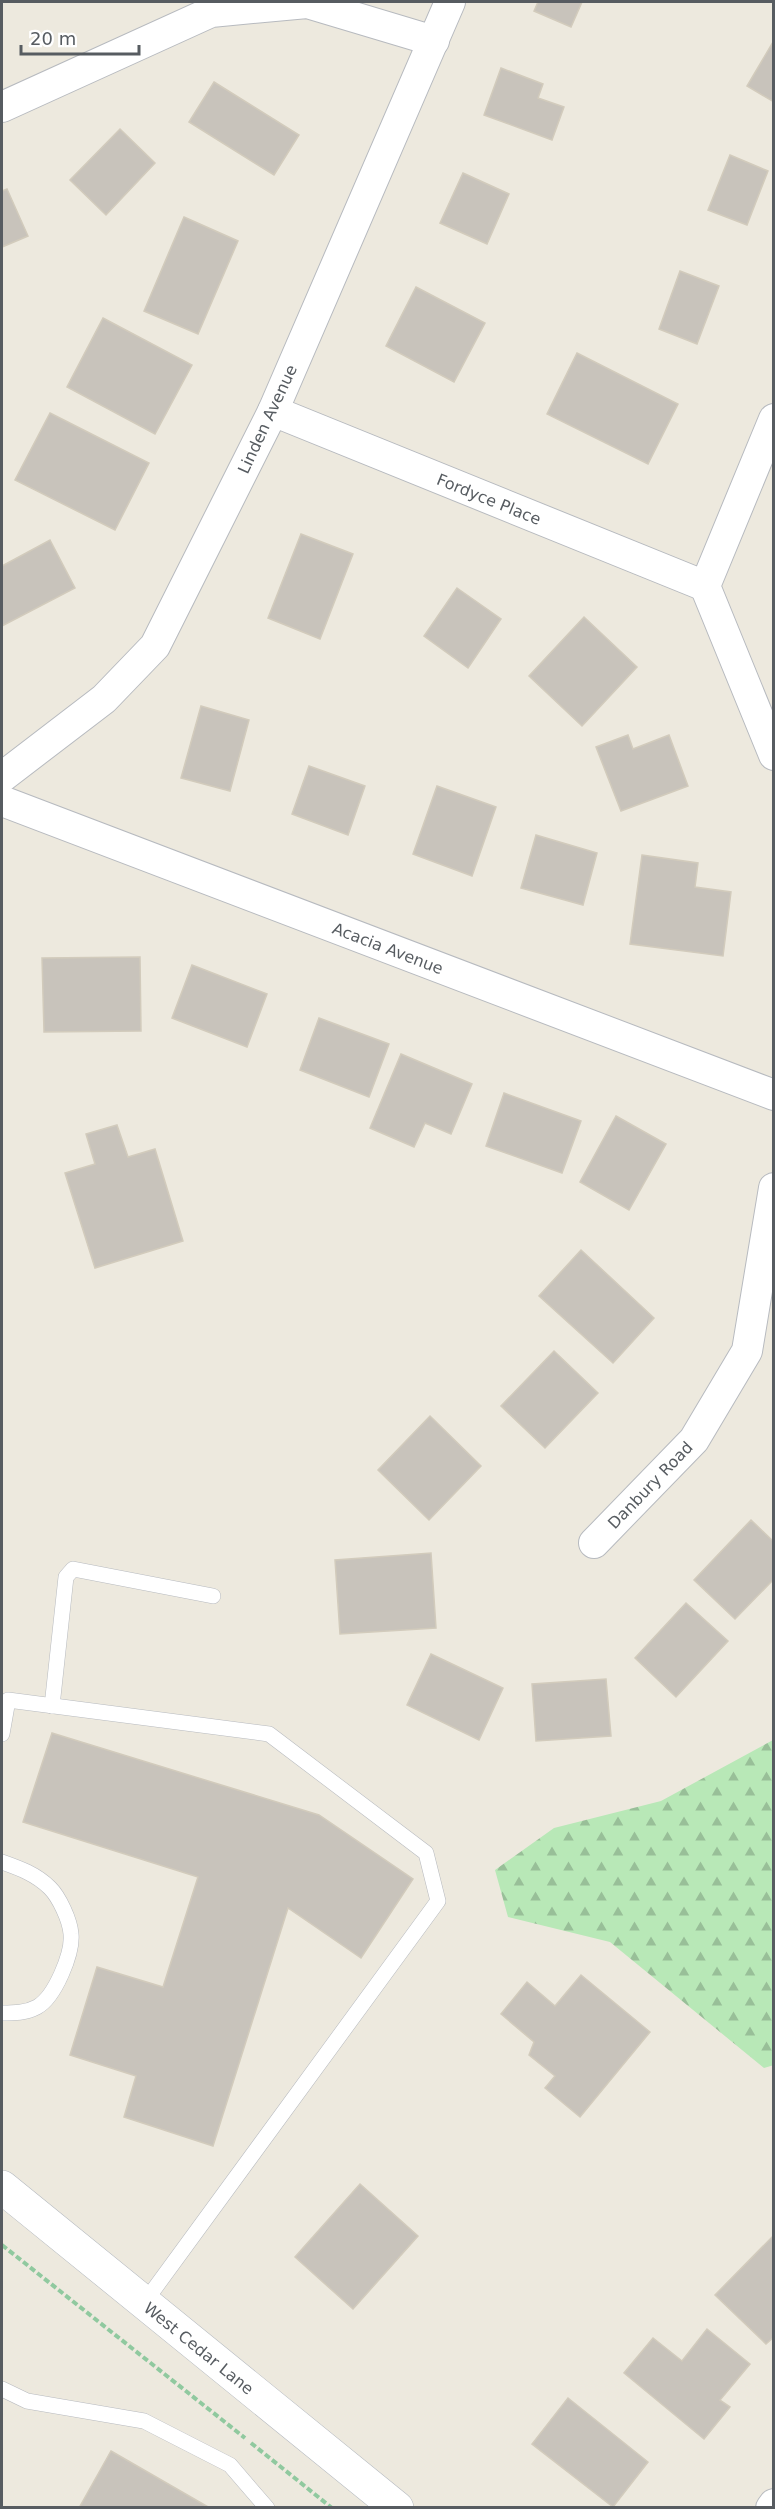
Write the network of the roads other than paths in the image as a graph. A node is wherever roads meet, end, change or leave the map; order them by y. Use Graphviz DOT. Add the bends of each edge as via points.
graph roads {
  1 [pos="450,2"];
  2 [pos="434,41"];
  3 [pos="2,106"];
  4 [pos="273,411"];
  5 [pos="774,420"];
  6 [pos="705,586"];
  7 [pos="774,755"];
  8 [pos="2,777"];
  9 [pos="2,801"];
  10 [pos="774,1095"];
  11 [pos="774,1188"];
  12 [pos="594,1543"];
  13 [pos="213,1596"];
  14 [pos="52,1706"];
  15 [pos="2,1734"];
  16 [pos="2,1862"];
  17 [pos="2,2013"];
  18 [pos="2,2187"];
  19 [pos="144,2303"];
  20 [pos="2,2389"];
  21 [pos="267,2508"];
  22 [pos="397,2508"];
  1 -- 2 [label="street, Linden Avenue"];
  2 -- 3 [label="street" via="307,3 211,12"];
  2 -- 4 [label="street, Linden Avenue"];
  4 -- 6 [label="street, Fordyce Place"];
  4 -- 8 [label="street, Linden Avenue" via="155,646 104,699"];
  5 -- 6 [label="street"];
  6 -- 7 [label="street"];
  9 -- 10 [label="street, Acacia Avenue"];
  11 -- 12 [label="street, Danbury Road" via="747,1351 694,1440"];
  13 -- 14 [label="lane" via="73,1569 66,1577"];
  14 -- 15 [label="lane" via="8,1700"];
  14 -- 19 [label="lane" via="269,1734 426,1853 438,1901"];
  16 -- 17 [label="lane" via="30,1872 52,1889 71,1935 54,1991 39,2007"];
  18 -- 19 [label="main road, West Cedar Lane"];
  19 -- 22 [label="main road, West Cedar Lane"];
  20 -- 21 [label="lane" via="27,2401 144,2421 230,2465"];
}
